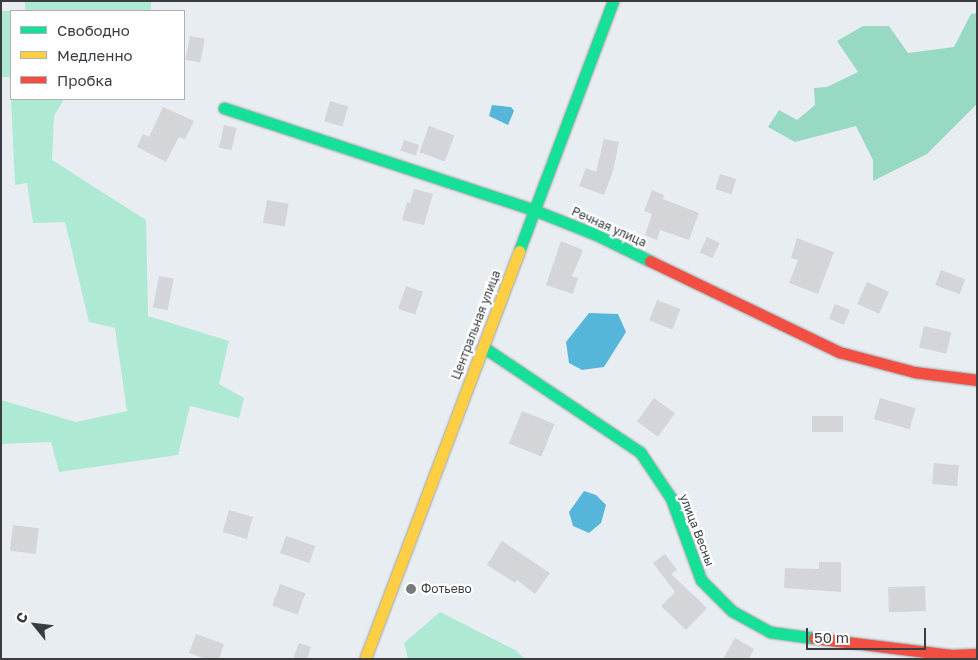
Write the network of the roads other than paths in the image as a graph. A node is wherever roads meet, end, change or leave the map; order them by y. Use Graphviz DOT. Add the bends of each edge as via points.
graph roads {
  1 [pos="613,1"];
  2 [pos="224,108"];
  3 [pos="534,210"];
  4 [pos="483,347"];
  5 [pos="977,380"];
  6 [pos="977,654"];
  7 [pos="365,659"];
  1 -- 3 [label="street, Центральная улица"];
  2 -- 3 [label="street, Речная улица"];
  3 -- 4 [label="street, Центральная улица"];
  3 -- 5 [label="street, Речная улица" via="597,235 839,352 914,372"];
  4 -- 6 [label="street, улица Весны" via="640,452 671,498 701,580 732,611 770,632 951,654"];
  4 -- 7 [label="street, Центральная улица"];
}
